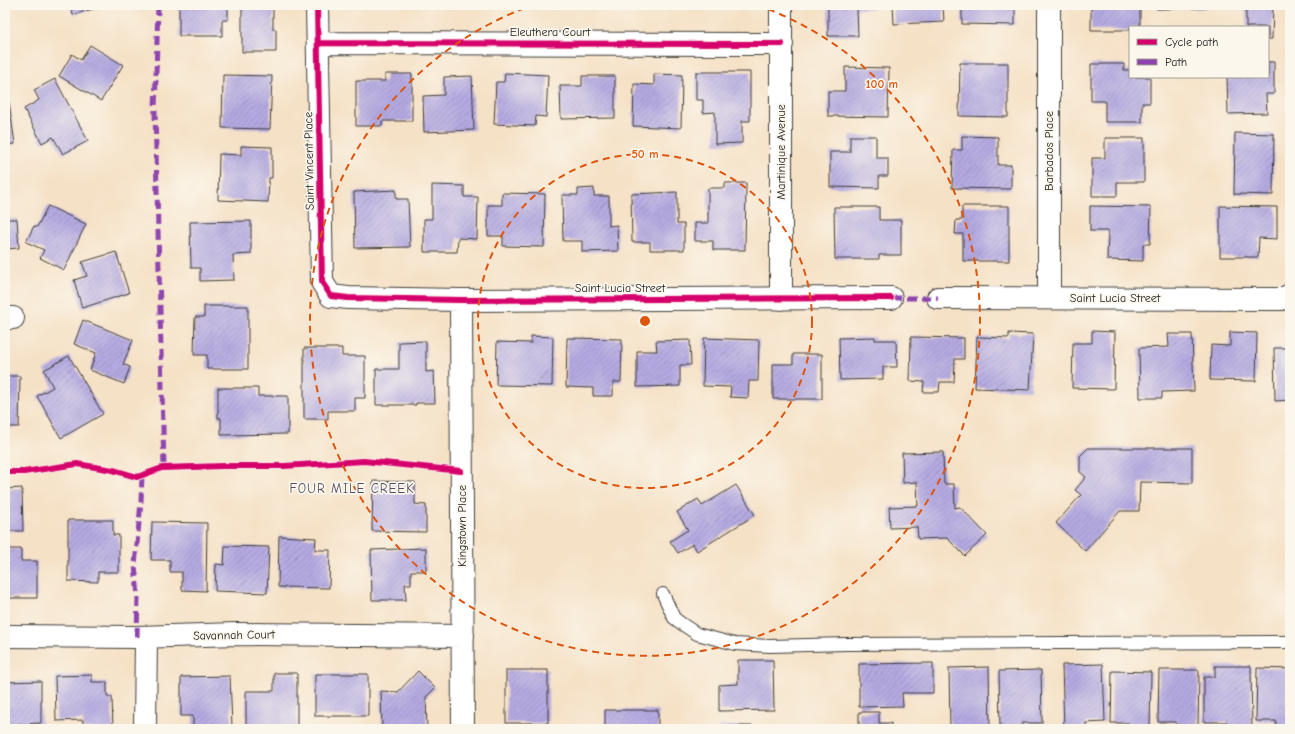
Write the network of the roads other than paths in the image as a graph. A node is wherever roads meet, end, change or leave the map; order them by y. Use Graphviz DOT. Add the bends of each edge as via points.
graph roads {
  1 [pos="317,5"];
  2 [pos="781,5"];
  3 [pos="1049,5"];
  4 [pos="318,43"];
  5 [pos="782,44"];
  6 [pos="348,298"];
  7 [pos="891,298"];
  8 [pos="938,298"];
  9 [pos="1049,298"];
  10 [pos="781,299"];
  11 [pos="461,300"];
  12 [pos="1286,303"];
  13 [pos="663,594"];
  14 [pos="5,636"];
  15 [pos="462,636"];
  16 [pos="146,637"];
  17 [pos="1290,642"];
  18 [pos="145,729"];
  19 [pos="463,729"];
  1 -- 4 [label="street, Saint Vincent Place"];
  2 -- 5 [label="street, Martinique Avenue"];
  3 -- 9 [label="street, Barbados Place"];
  4 -- 5 [label="street, Eleuthera Court"];
  4 -- 6 [label="street, Saint Vincent Place" via="322,282 330,296"];
  5 -- 10 [label="street, Martinique Avenue"];
  6 -- 11 [label="street, Saint Lucia Street"];
  7 -- 10 [label="street, Saint Lucia Street"];
  8 -- 9 [label="street, Saint Lucia Street"];
  9 -- 12 [label="street, Saint Lucia Street"];
  10 -- 11 [label="street, Saint Lucia Street"];
  11 -- 15 [label="street, Kingstown Place"];
  13 -- 17 [label="lane" via="674,618 682,624 697,634 735,644 770,646"];
  14 -- 16 [label="street, Savannah Court"];
  15 -- 16 [label="street, Savannah Court" via="237,634"];
  15 -- 19 [label="street, Kingstown Place"];
  16 -- 18 [label="street"];
}
